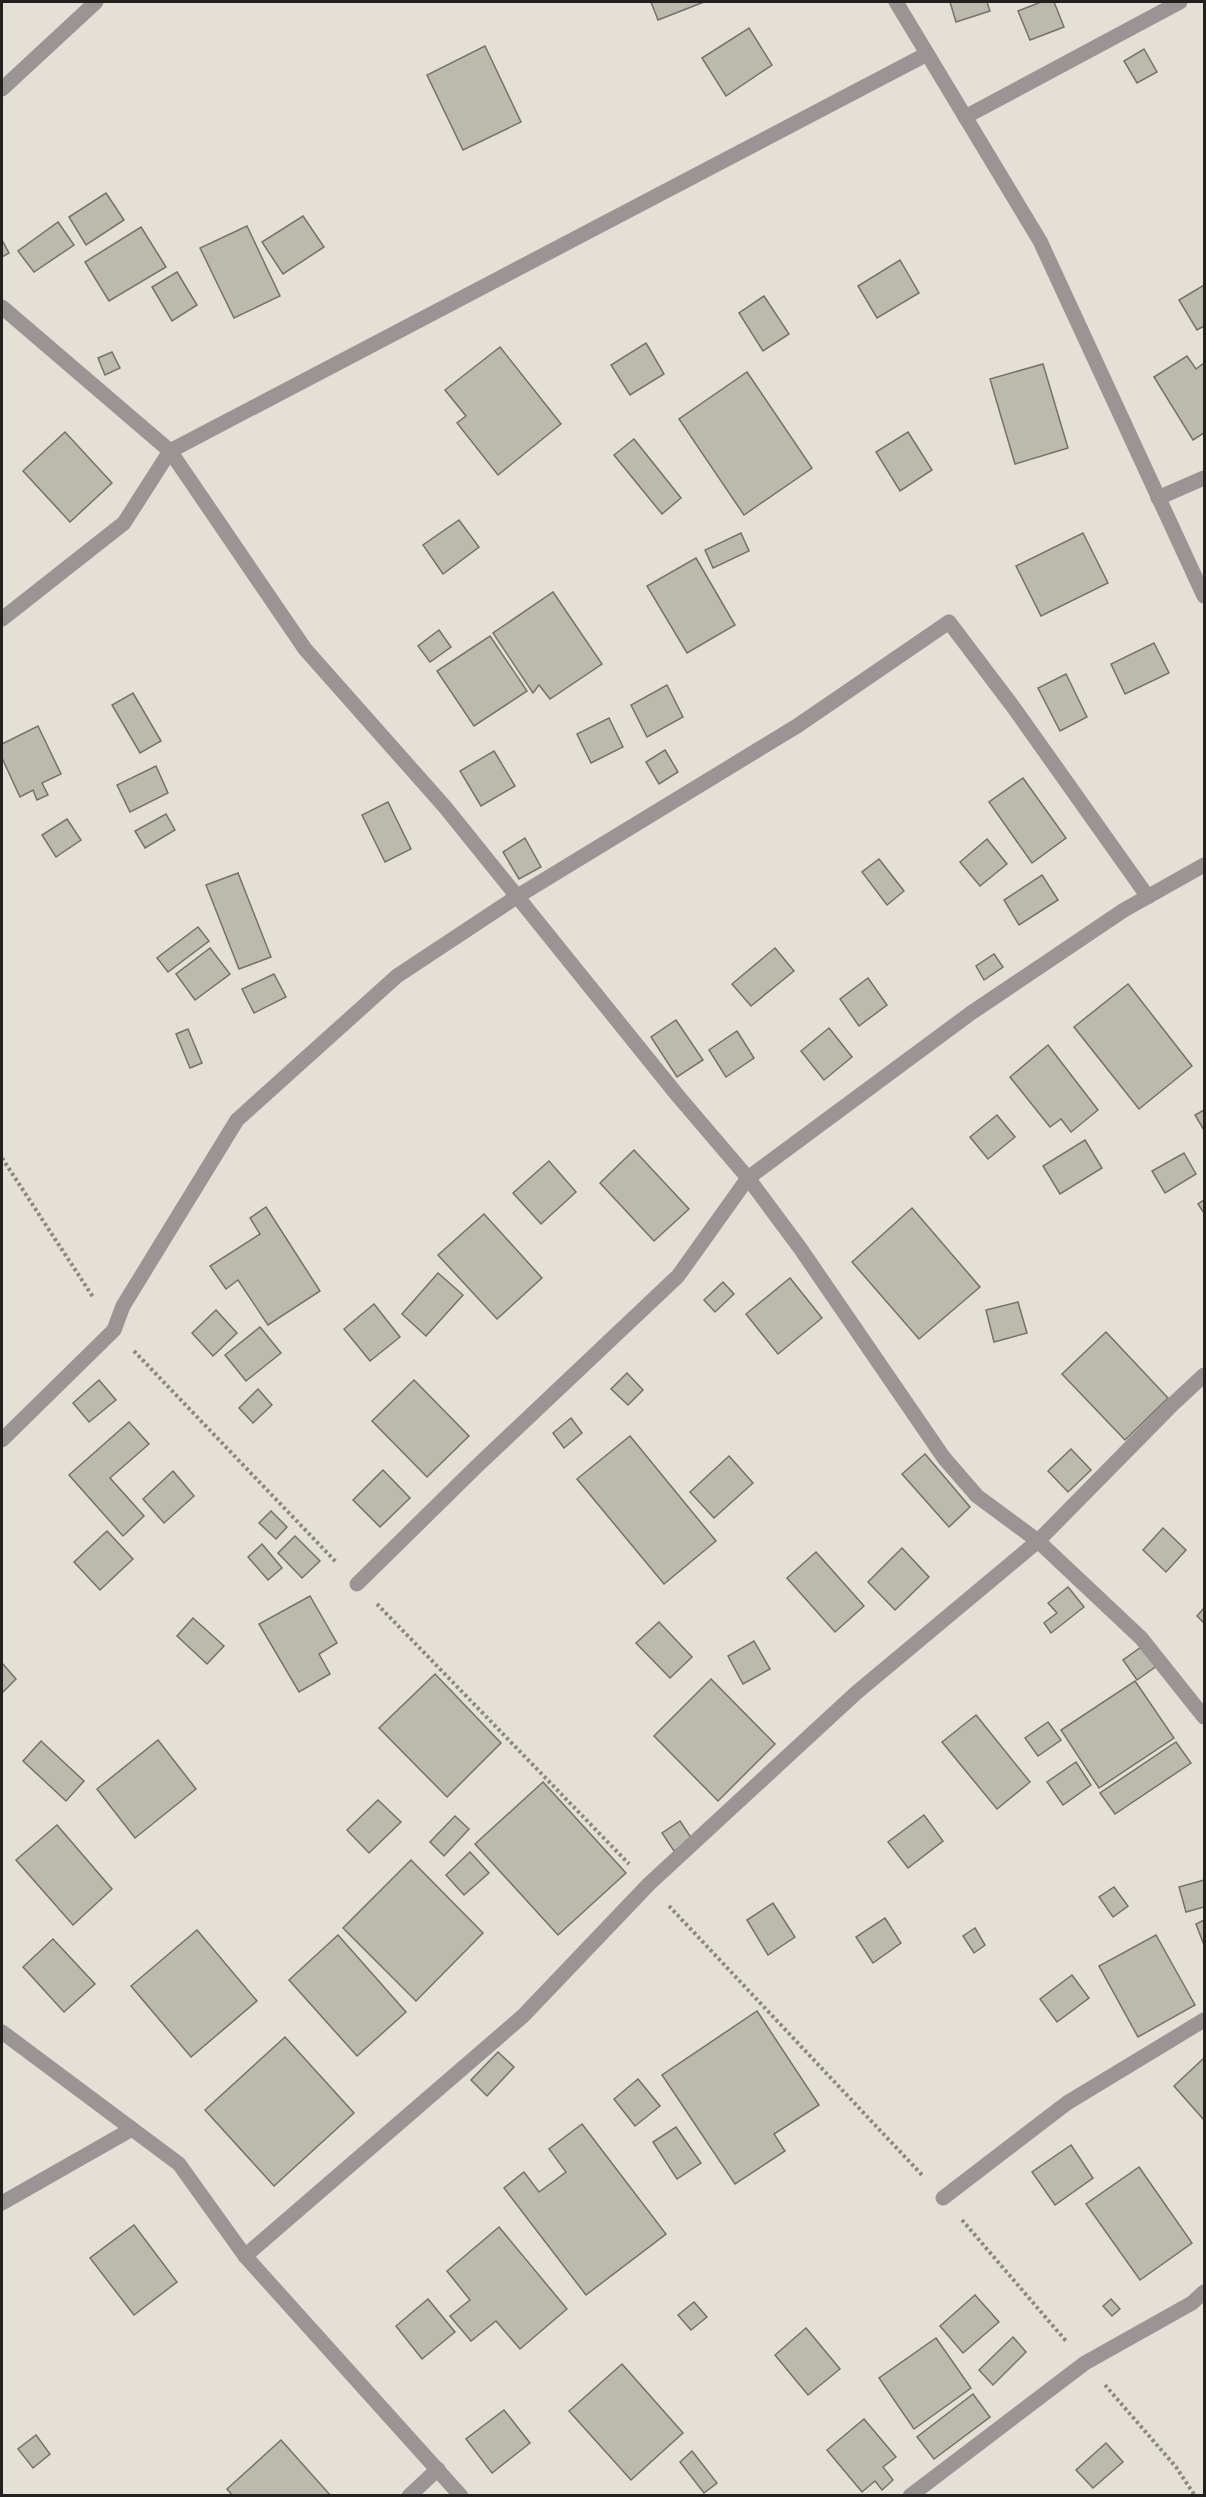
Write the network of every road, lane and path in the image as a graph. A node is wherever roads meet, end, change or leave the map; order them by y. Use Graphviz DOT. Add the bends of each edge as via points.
graph roads {
  1 [pos="96,2"];
  2 [pos="896,2"];
  3 [pos="1180,2"];
  4 [pos="927,54"];
  5 [pos="2,89"];
  6 [pos="965,117"];
  7 [pos="2,307"];
  8 [pos="170,451"];
  9 [pos="1204,478"];
  10 [pos="1158,498"];
  11 [pos="1204,596"];
  12 [pos="2,620"];
  13 [pos="1204,865"];
  14 [pos="518,896"];
  15 [pos="1148,897"];
  16 [pos="2,1158"];
  17 [pos="748,1178"];
  18 [pos="114,1330"];
  19 [pos="1204,1375"];
  20 [pos="2,1440"];
  21 [pos="1038,1540"];
  22 [pos="357,1584"];
  23 [pos="1204,1717"];
  24 [pos="649,1884"];
  25 [pos="1204,2020"];
  26 [pos="2,2032"];
  27 [pos="132,2129"];
  28 [pos="943,2198"];
  29 [pos="2,2203"];
  30 [pos="245,2256"];
  31 [pos="1204,2292"];
  32 [pos="1085,2363"];
  33 [pos="438,2469"];
  34 [pos="409,2496"];
  35 [pos="461,2496"];
  36 [pos="910,2496"];
  37 [pos="1195,2496"];
  1 -- 5 [label="street"];
  2 -- 4 [label="street"];
  3 -- 6 [label="street"];
  4 -- 6 [label="street"];
  4 -- 8 [label="street"];
  6 -- 10 [label="street" via="1040,241"];
  7 -- 8 [label="street"];
  8 -- 12 [label="street" via="124,523"];
  8 -- 14 [label="street" via="305,648"];
  9 -- 10 [label="street"];
  10 -- 11 [label="street"];
  13 -- 15 [label="street"];
  14 -- 15 [label="street" via="797,726 949,622"];
  14 -- 17 [label="street"];
  14 -- 18 [label="street" via="398,976 237,1120 123,1306"];
  15 -- 17 [label="street" via="971,1014"];
  16 -- 18 [label="path"];
  17 -- 21 [label="street" via="944,1458 977,1496"];
  17 -- 22 [label="street" via="678,1276"];
  18 -- 20 [label="street"];
  18 -- 22 [label="path"];
  19 -- 21 [label="street"];
  21 -- 23 [label="street" via="1141,1638"];
  21 -- 24 [label="street" via="856,1693"];
  22 -- 24 [label="path"];
  24 -- 28 [label="path"];
  24 -- 30 [label="street" via="523,2016"];
  25 -- 28 [label="street" via="1067,2103"];
  26 -- 27 [label="street"];
  27 -- 29 [label="street"];
  27 -- 30 [label="street" via="179,2164"];
  28 -- 32 [label="path"];
  30 -- 33 [label="street"];
  31 -- 32 [label="street" via="1192,2303"];
  32 -- 36 [label="street"];
  32 -- 37 [label="path" via="1176,2468"];
  33 -- 34 [label="street"];
  33 -- 35 [label="street"];
}
